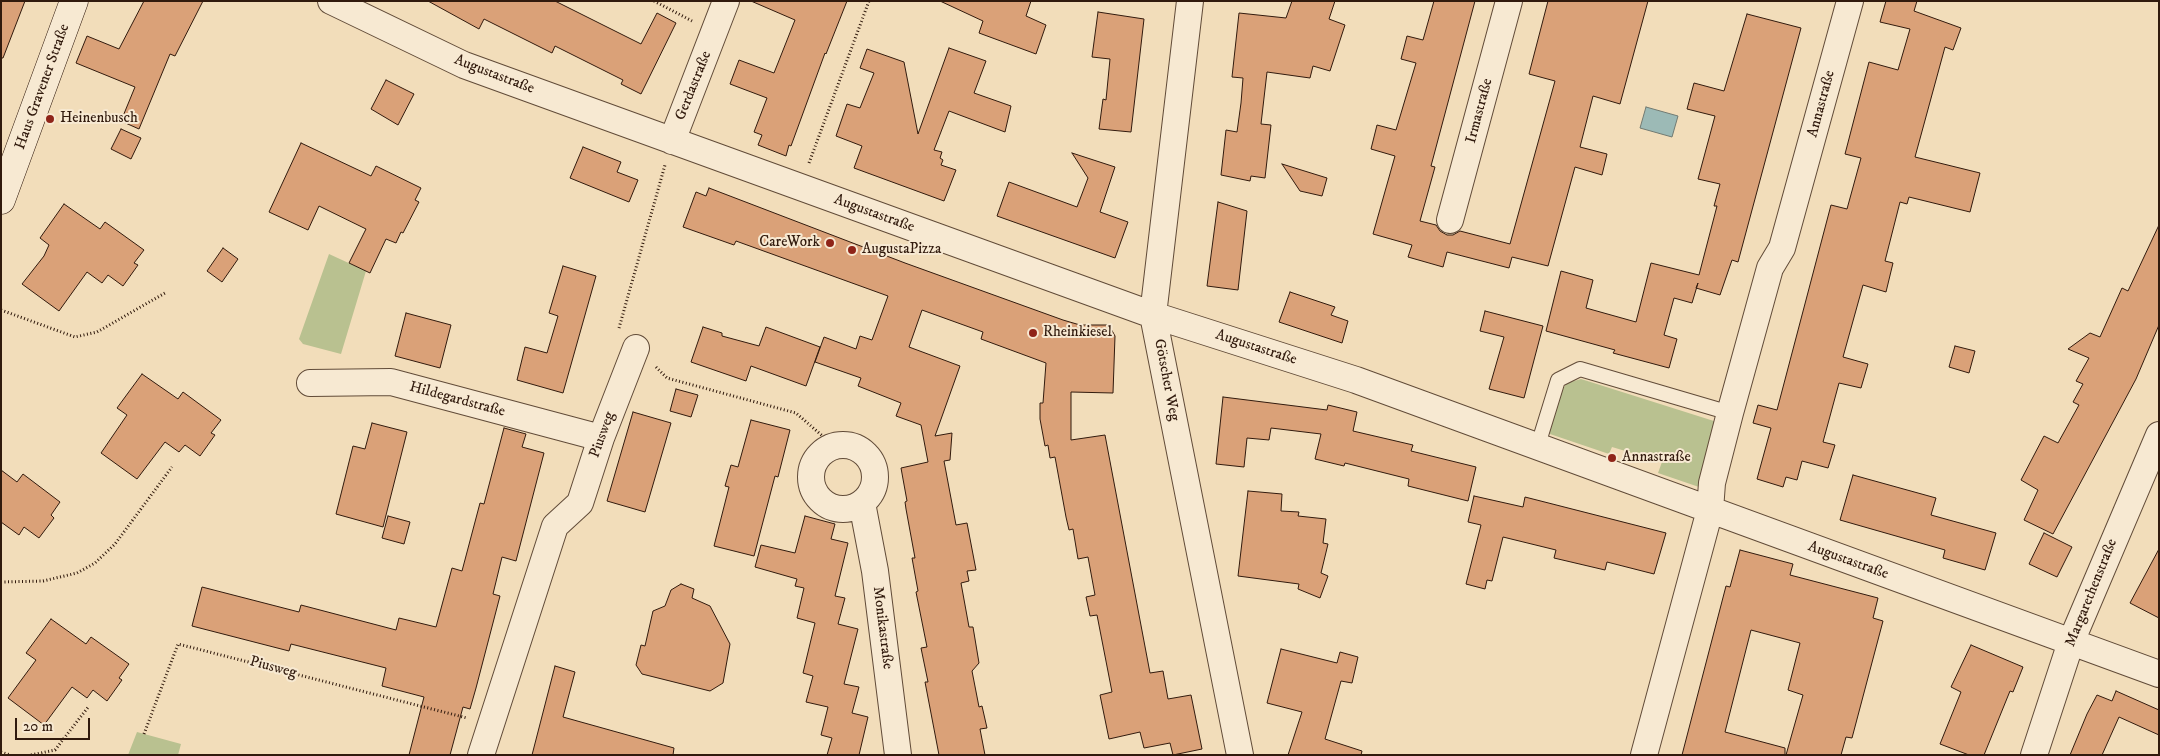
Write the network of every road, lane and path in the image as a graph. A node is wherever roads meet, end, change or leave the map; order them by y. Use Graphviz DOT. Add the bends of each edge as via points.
graph roads {
  1 [pos="74,1"];
  2 [pos="331,1"];
  3 [pos="654,1"];
  4 [pos="726,1"];
  5 [pos="869,1"];
  6 [pos="1190,1"];
  7 [pos="1509,1"];
  8 [pos="1850,1"];
  9 [pos="715,32"];
  10 [pos="672,140"];
  11 [pos="800,186"];
  12 [pos="1,200"];
  13 [pos="1450,220"];
  14 [pos="165,293"];
  15 [pos="1,310"];
  16 [pos="1153,316"];
  17 [pos="636,348"];
  18 [pos="310,383"];
  19 [pos="1730,413"];
  20 [pos="2159,435"];
  21 [pos="601,438"];
  22 [pos="1538,445"];
  23 [pos="834,446"];
  24 [pos="172,467"];
  25 [pos="862,503"];
  26 [pos="1710,510"];
  27 [pos="1,582"];
  28 [pos="2071,642"];
  29 [pos="2159,674"];
  30 [pos="89,706"];
  31 [pos="490,724"];
  32 [pos="144,734"];
  33 [pos="1,752"];
  34 [pos="10,755"];
  35 [pos="31,755"];
  36 [pos="481,755"];
  37 [pos="898,755"];
  38 [pos="1240,755"];
  39 [pos="1644,755"];
  40 [pos="2034,755"];
  1 -- 12 [label="street, Haus Gravener Straße"];
  2 -- 10 [label="street, Augustastraße" via="464,65"];
  3 -- 9 [label="path, Gerdastraße"];
  4 -- 9 [label="street, Gerdastraße"];
  5 -- 11 [label="path"];
  6 -- 16 [label="street, Götscher Weg"];
  7 -- 13 [label="street, Irmastraße"];
  8 -- 19 [label="street, Annastraße" via="1782,248 1770,268"];
  9 -- 10 [label="street, Gerdastraße"];
  10 -- 11 [label="street, Augustastraße"];
  10 -- 17 [label="path" via="619,329"];
  11 -- 16 [label="street, Augustastraße"];
  14 -- 15 [label="path" via="97,332 75,337"];
  16 -- 22 [label="street, Augustastraße" via="1356,380"];
  16 -- 38 [label="street, Götscher Weg"];
  17 -- 21 [label="street, Piusweg"];
  17 -- 23 [label="path" via="667,378 796,412"];
  18 -- 21 [label="street, Hildegardstraße" via="391,382"];
  19 -- 22 [label="lane" via="1580,369 1558,380"];
  19 -- 26 [label="street, Annastraße" via="1712,483"];
  20 -- 28 [label="street, Margarethenstraße"];
  21 -- 31 [label="street, Piusweg" via="580,503 555,526"];
  22 -- 26 [label="street, Augustastraße"];
  23 -- 25 [label="street" via="854,446 872,462 874,486"];
  23 -- 25 [label="street" via="824,450 812,466 812,487 820,500 833,508 843,510"];
  24 -- 27 [label="path" via="115,544 95,564 77,573 43,581"];
  25 -- 37 [label="street, Monikastraße" via="875,571"];
  26 -- 28 [label="street, Augustastraße"];
  26 -- 39 [label="street, Annastraße"];
  28 -- 29 [label="street, Augustastraße"];
  28 -- 40 [label="street, Margarethenstraße"];
  30 -- 35 [label="path" via="55,750"];
  31 -- 32 [label="path, Piusweg" via="178,644"];
  31 -- 36 [label="street, Piusweg"];
  33 -- 34 [label="path"];
}
